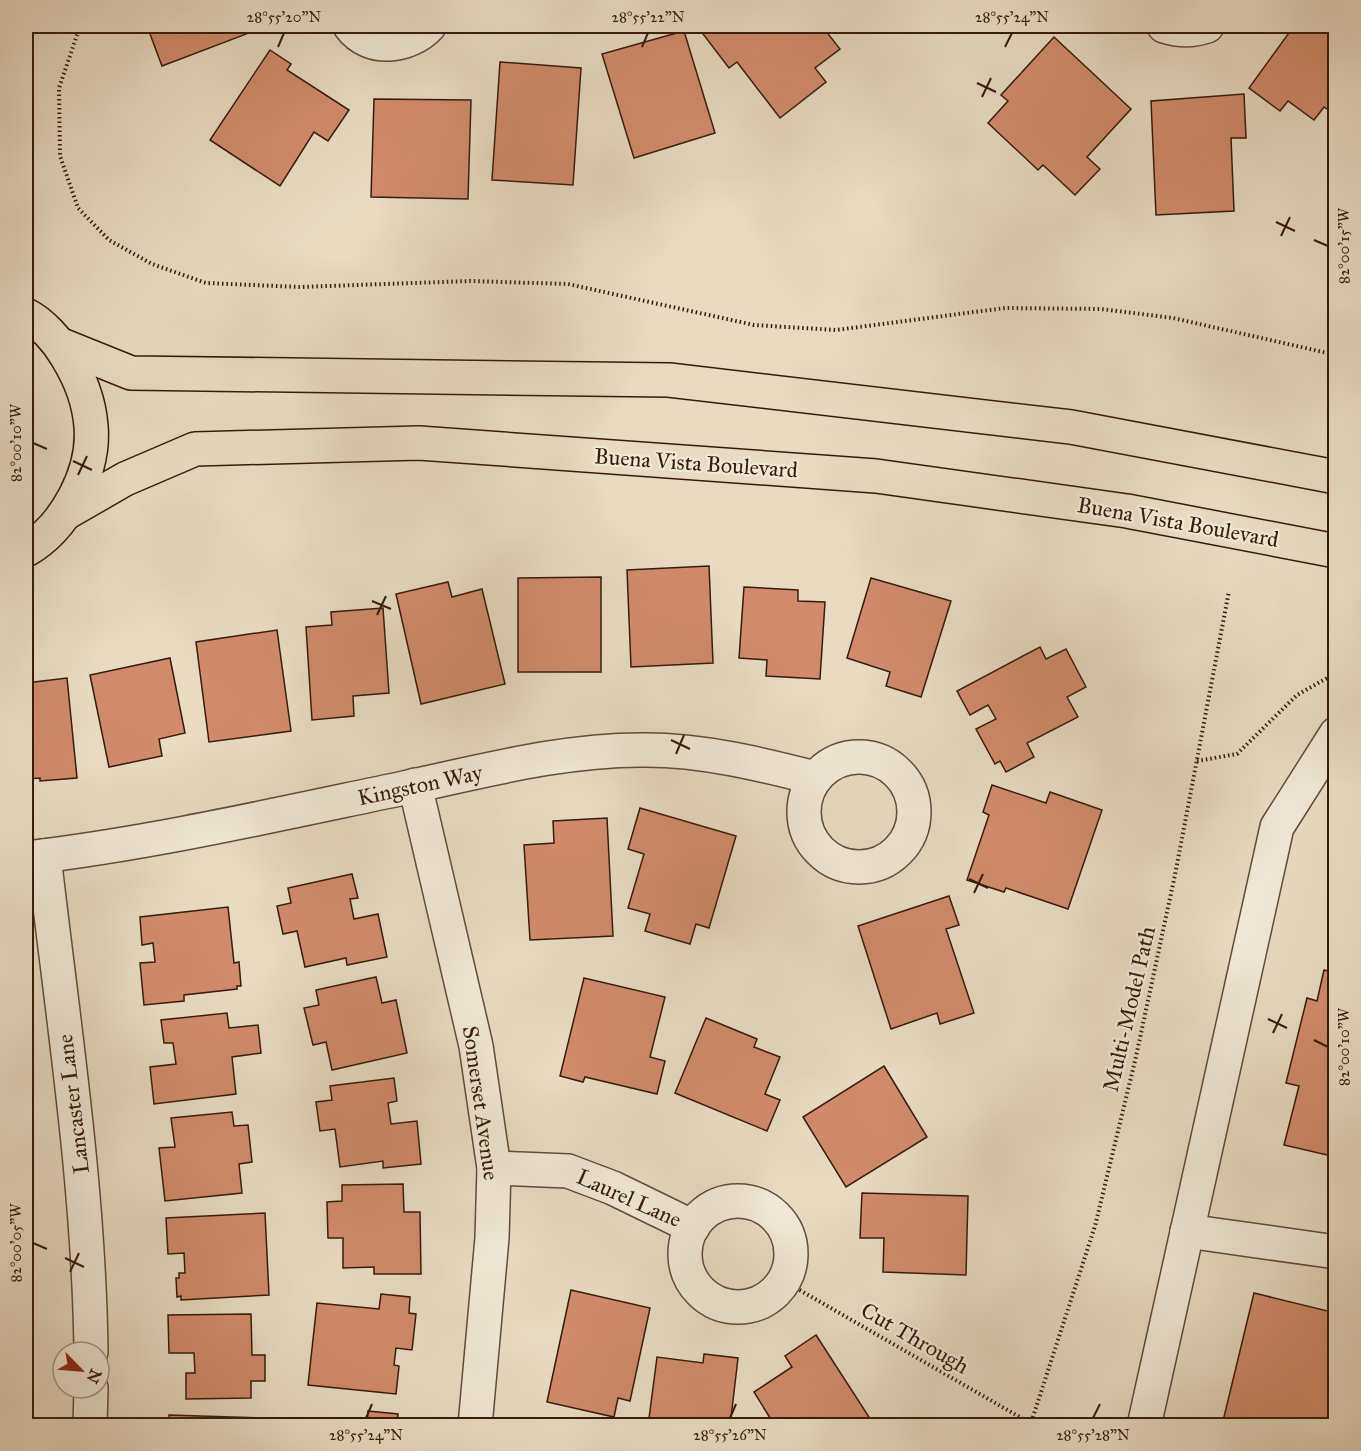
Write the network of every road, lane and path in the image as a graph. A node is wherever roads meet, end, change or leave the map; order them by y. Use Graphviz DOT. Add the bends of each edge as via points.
graph roads {
  1 [pos="80,26"];
  2 [pos="350,26"];
  3 [pos="429,26"];
  4 [pos="1164,26"];
  5 [pos="1208,26"];
  6 [pos="28,313"];
  7 [pos="59,344"];
  8 [pos="1335,355"];
  9 [pos="1335,477"];
  10 [pos="66,513"];
  11 [pos="26,550"];
  12 [pos="1335,551"];
  13 [pos="1229,591"];
  14 [pos="1335,673"];
  15 [pos="1335,734"];
  16 [pos="1197,761"];
  17 [pos="815,778"];
  18 [pos="415,786"];
  19 [pos="35,857"];
  20 [pos="494,1168"];
  21 [pos="693,1227"];
  22 [pos="1187,1231"];
  23 [pos="1335,1252"];
  24 [pos="784,1281"];
  25 [pos="91,1340"];
  26 [pos="91,1400"];
  27 [pos="1030,1424"];
  28 [pos="90,1425"];
  29 [pos="475,1425"];
  30 [pos="1143,1425"];
  1 -- 8 [label="path" via="59,88 60,156 78,208 109,240 152,264 206,283 300,287 470,281 568,284 753,325 836,330 1005,308 1101,309 1173,318"];
  2 -- 3 [label="street" via="365,38 393,44 421,35"];
  4 -- 5 [label="street" via="1195,30"];
  6 -- 7 [label="main road, Buena Vista Boulevard"];
  7 -- 9 [label="main road, Buena Vista Boulevard" via="131,373 669,380 1071,427"];
  7 -- 10 [label="main road, Buena Vista Boulevard" via="82,382 91,427 85,472"];
  10 -- 11 [label="main road, Buena Vista Boulevard" via="38,543"];
  10 -- 12 [label="main road, Buena Vista Boulevard" via="125,479 195,449 419,443 876,476 1127,511"];
  13 -- 16 [label="path, Multi-Model Path"];
  14 -- 16 [label="path" via="1297,695 1237,754"];
  15 -- 22 [label="street" via="1277,827"];
  16 -- 27 [label="path, Multi-Model Path" via="1135,1061 1095,1226"];
  17 -- 18 [label="street, Kingston Way" via="740,759 646,750 577,754"];
  18 -- 19 [label="street, Kingston Way" via="234,824"];
  18 -- 20 [label="street, Somerset Avenue" via="476,1046"];
  19 -- 25 [label="street, Lancaster Lane" via="85,1207"];
  20 -- 21 [label="street, Laurel Lane" via="568,1171"];
  20 -- 29 [label="street, Somerset Avenue" via="492,1238"];
  21 -- 24 [label="street, Laurel Lane" via="685,1259 698,1290 711,1300 735,1307 760,1303"];
  21 -- 24 [label="street, Laurel Lane" via="704,1212 721,1204 758,1204 774,1213 791,1245 791,1264"];
  22 -- 23 [label="street"];
  22 -- 30 [label="street"];
  24 -- 27 [label="path, Cut Through"];
  26 -- 28 [label="street"];
}
